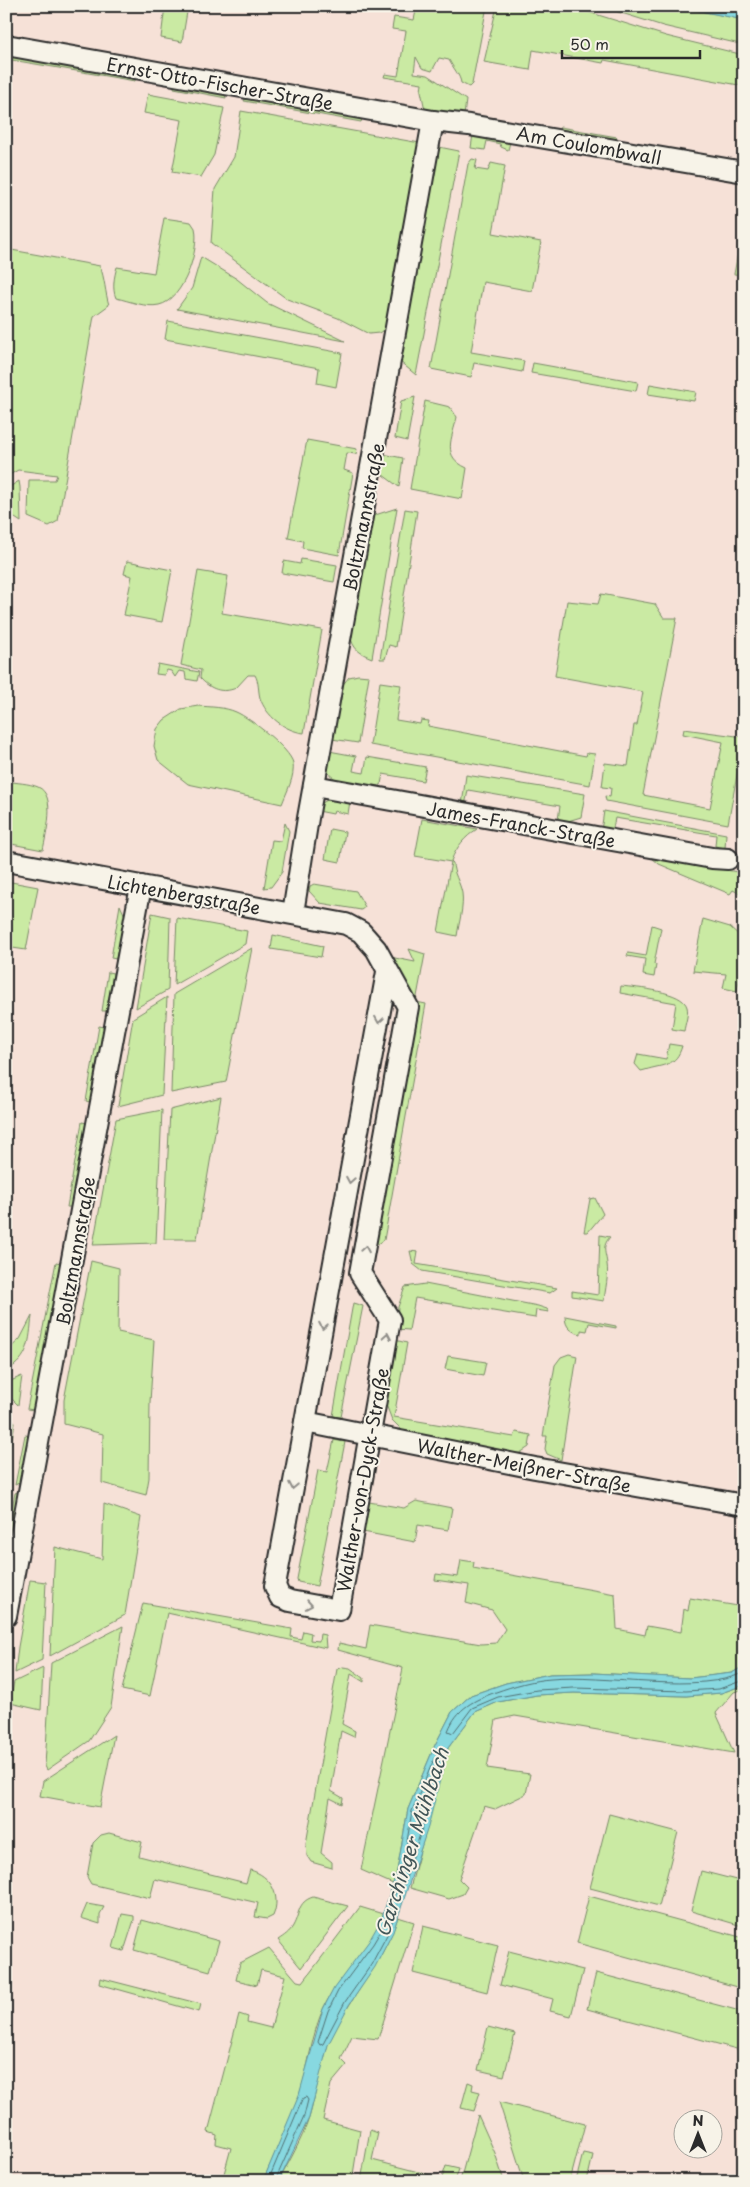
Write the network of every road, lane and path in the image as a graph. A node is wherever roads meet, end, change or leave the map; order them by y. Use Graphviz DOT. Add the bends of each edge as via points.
graph roads {
  1 [pos="6,45"];
  2 [pos="433,121"];
  3 [pos="744,172"];
  4 [pos="314,786"];
  5 [pos="728,859"];
  6 [pos="6,861"];
  7 [pos="142,886"];
  8 [pos="293,914"];
  9 [pos="361,932"];
  10 [pos="386,972"];
  11 [pos="305,1422"];
  12 [pos="369,1436"];
  13 [pos="744,1506"];
  14 [pos="6,1616"];
  1 -- 2 [label="street, Ernst-Otto-Fischer-Straße"];
  2 -- 3 [label="street, Am Coulombwall"];
  2 -- 4 [label="street, Boltzmannstraße"];
  4 -- 5 [label="street, James-Franck-Straße"];
  4 -- 8 [label="street, Boltzmannstraße"];
  6 -- 7 [label="street, Lichtenbergstraße"];
  7 -- 8 [label="street, Lichtenbergstraße"];
  7 -- 14 [label="street, Boltzmannstraße"];
  8 -- 9 [label="street, Lichtenbergstraße" via="346,924"];
  9 -- 10 [label="street, Walther-von-Dyck-Straße" via="376,949"];
  10 -- 11 [label="street, Walther-von-Dyck-Straße, one-way"];
  12 -- 10 [label="street, Walther-von-Dyck-Straße, one-way" via="390,1320 360,1273 408,1007"];
  11 -- 12 [label="street, Walther-Meißner-Straße"];
  11 -- 12 [label="street, Walther-von-Dyck-Straße, one-way" via="276,1573 275,1586 280,1597 290,1602 339,1610"];
  12 -- 13 [label="street, Walther-Meißner-Straße"];
}
